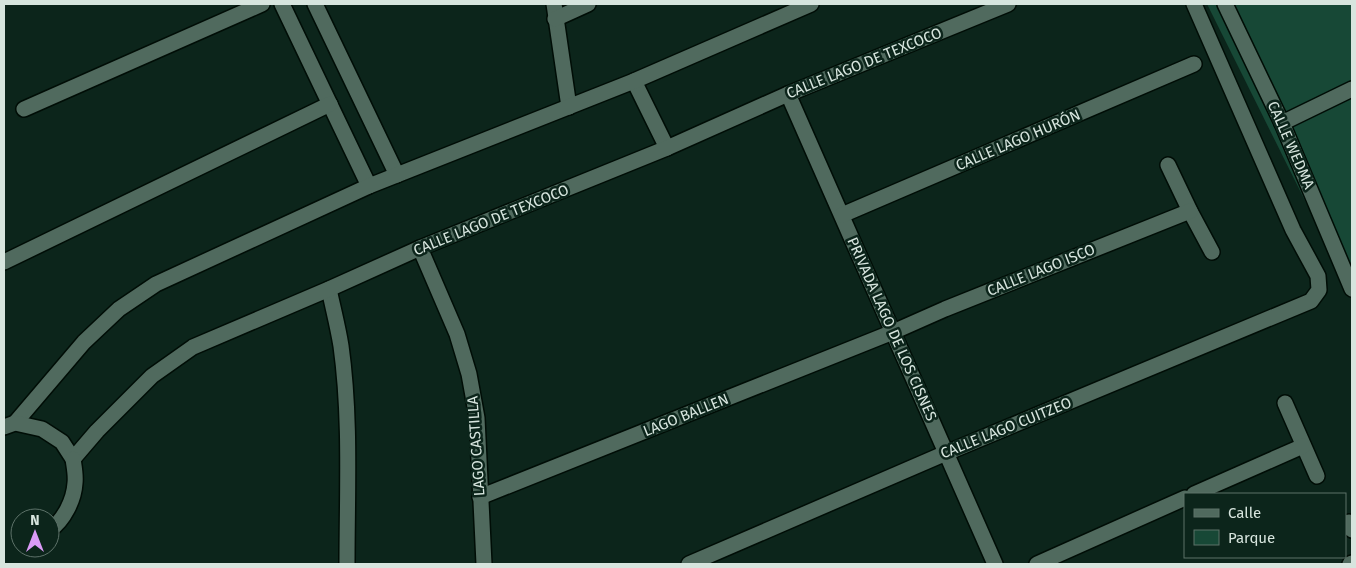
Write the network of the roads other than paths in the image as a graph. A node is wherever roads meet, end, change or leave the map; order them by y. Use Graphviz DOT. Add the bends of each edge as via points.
graph roads {
  1 [pos="262,4"];
  2 [pos="282,4"];
  3 [pos="315,4"];
  4 [pos="588,4"];
  5 [pos="810,4"];
  6 [pos="1008,4"];
  7 [pos="1194,4"];
  8 [pos="1225,4"];
  9 [pos="555,11"];
  10 [pos="1194,64"];
  11 [pos="634,81"];
  12 [pos="1352,90"];
  13 [pos="788,94"];
  14 [pos="330,104"];
  15 [pos="569,107"];
  16 [pos="24,109"];
  17 [pos="1282,123"];
  18 [pos="666,148"];
  19 [pos="1168,165"];
  20 [pos="397,175"];
  21 [pos="369,186"];
  22 [pos="1190,211"];
  23 [pos="842,215"];
  24 [pos="420,248"];
  25 [pos="1212,252"];
  26 [pos="4,262"];
  27 [pos="329,289"];
  28 [pos="1352,289"];
  29 [pos="893,332"];
  30 [pos="1284,403"];
  31 [pos="9,425"];
  32 [pos="1303,446"];
  33 [pos="946,453"];
  34 [pos="73,459"];
  35 [pos="1317,476"];
  36 [pos="1196,493"];
  37 [pos="480,497"];
  38 [pos="1184,498"];
  39 [pos="60,520"];
  40 [pos="347,564"];
  41 [pos="484,564"];
  42 [pos="689,564"];
  43 [pos="995,564"];
  44 [pos="1037,564"];
  1 -- 16 [label="street"];
  2 -- 14 [label="street"];
  3 -- 20 [label="street"];
  4 -- 9 [label="street"];
  5 -- 11 [label="street"];
  6 -- 13 [label="street, CALLE LAGO DE TEXCOCO"];
  7 -- 33 [label="street, CALLE LAGO CUITZEO" via="1293,230 1318,276 1319,290 1311,301"];
  8 -- 17 [label="street, CALLE WEDMA"];
  9 -- 15 [label="street"];
  10 -- 23 [label="street, CALLE LAGO HURÓN"];
  11 -- 15 [label="street"];
  11 -- 18 [label="street"];
  12 -- 17 [label="street"];
  13 -- 18 [label="street, CALLE LAGO DE TEXCOCO"];
  13 -- 23 [label="street, PRIVADA LAGO DE LOS CISNES"];
  14 -- 21 [label="street"];
  14 -- 26 [label="street"];
  15 -- 20 [label="street"];
  17 -- 28 [label="street, CALLE WEDMA"];
  18 -- 24 [label="street, CALLE LAGO DE TEXCOCO"];
  19 -- 22 [label="street"];
  20 -- 21 [label="street"];
  21 -- 31 [label="street" via="156,284 119,309 84,342"];
  22 -- 25 [label="street"];
  22 -- 29 [label="street, CALLE LAGO ISCO"];
  23 -- 29 [label="street, PRIVADA LAGO DE LOS CISNES"];
  24 -- 27 [label="street, CALLE LAGO DE TEXCOCO"];
  24 -- 37 [label="street, LAGO CASTILLA" via="458,334 469,374 477,418"];
  27 -- 34 [label="street, CALLE LAGO DE TEXCOCO" via="193,347 152,376"];
  27 -- 40 [label="street" via="341,345 345,390"];
  29 -- 33 [label="street, PRIVADA LAGO DE LOS CISNES"];
  29 -- 37 [label="street, LAGO BALLEN"];
  30 -- 32 [label="street"];
  31 -- 34 [label="street" via="42,429 62,442"];
  32 -- 35 [label="street"];
  32 -- 36 [label="street"];
  33 -- 42 [label="street, CALLE LAGO CUITZEO"];
  33 -- 43 [label="street, PRIVADA LAGO DE LOS CISNES"];
  34 -- 39 [label="street" via="75,483 70,506"];
  37 -- 41 [label="street, LAGO CASTILLA"];
  38 -- 44 [label="street"];
}
